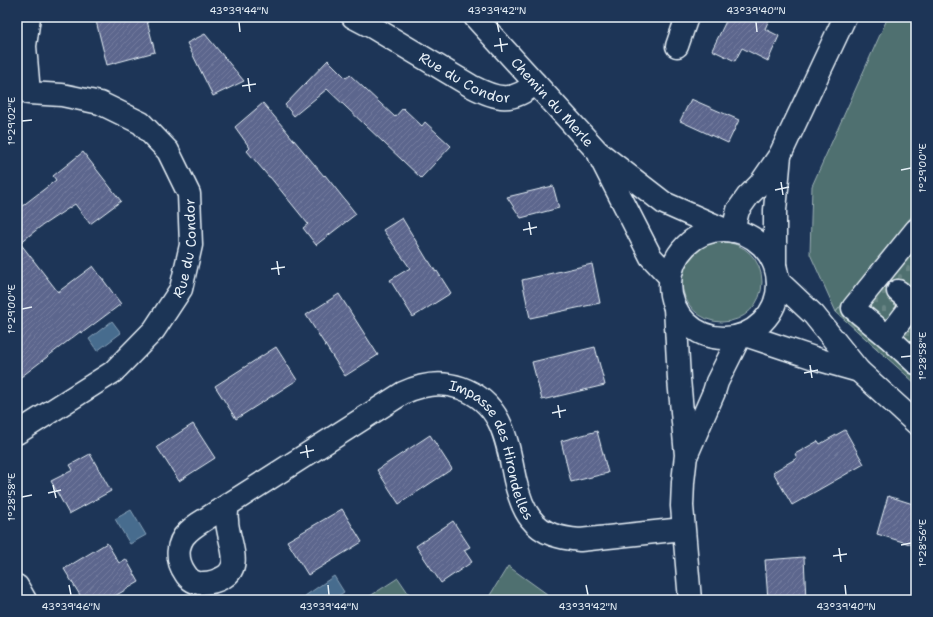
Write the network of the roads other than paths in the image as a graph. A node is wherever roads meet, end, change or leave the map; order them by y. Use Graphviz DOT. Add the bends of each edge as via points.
graph roads {
  1 [pos="30,17"];
  2 [pos="353,17"];
  3 [pos="475,17"];
  4 [pos="687,17"];
  5 [pos="845,17"];
  6 [pos="677,46"];
  7 [pos="535,83"];
  8 [pos="23,98"];
  9 [pos="598,152"];
  10 [pos="780,156"];
  11 [pos="728,230"];
  12 [pos="916,230"];
  13 [pos="776,273"];
  14 [pos="669,276"];
  15 [pos="909,298"];
  16 [pos="674,308"];
  17 [pos="743,336"];
  18 [pos="888,337"];
  19 [pos="916,363"];
  20 [pos="859,371"];
  21 [pos="916,423"];
  22 [pos="17,434"];
  23 [pos="686,455"];
  24 [pos="228,505"];
  25 [pos="683,529"];
  26 [pos="17,586"];
  27 [pos="25,600"];
  28 [pos="690,600"];
  1 -- 8 [label="street, Rue du Condor" via="25,46"];
  2 -- 7 [label="street, Rue du Condor" via="471,86 494,96 518,95"];
  3 -- 7 [label="street, Chemin du Merle"];
  4 -- 6 [label="street"];
  5 -- 10 [label="street"];
  7 -- 9 [label="street, Chemin du Merle"];
  8 -- 22 [label="street, Rue du Condor" via="62,95 100,104 141,123 168,151 189,194 191,245 181,289 154,330 113,372"];
  9 -- 11 [label="street, Chemin du Merle" via="664,203"];
  9 -- 14 [label="street, Chemin du Merle" via="651,257"];
  10 -- 11 [label="street" via="738,210"];
  10 -- 13 [label="street" via="775,210"];
  11 -- 13 [label="street" via="755,239 767,250"];
  11 -- 14 [label="street" via="704,233 688,243 676,258"];
  12 -- 18 [label="street" via="853,308"];
  13 -- 17 [label="street" via="775,303 764,322"];
  13 -- 20 [label="street"];
  14 -- 16 [label="street"];
  15 -- 18 [label="street"];
  16 -- 17 [label="street" via="686,324 702,335 721,339"];
  16 -- 23 [label="street"];
  17 -- 20 [label="street"];
  17 -- 23 [label="street" via="717,382"];
  18 -- 19 [label="street"];
  20 -- 21 [label="street"];
  23 -- 25 [label="street"];
  24 -- 25 [label="street, Impasse des Hirondelles" via="403,393 433,383 457,386 478,396 495,414 502,426 517,489 524,507 531,519 550,534 580,540"];
  25 -- 28 [label="street"];
  26 -- 27 [label="street"];
}
